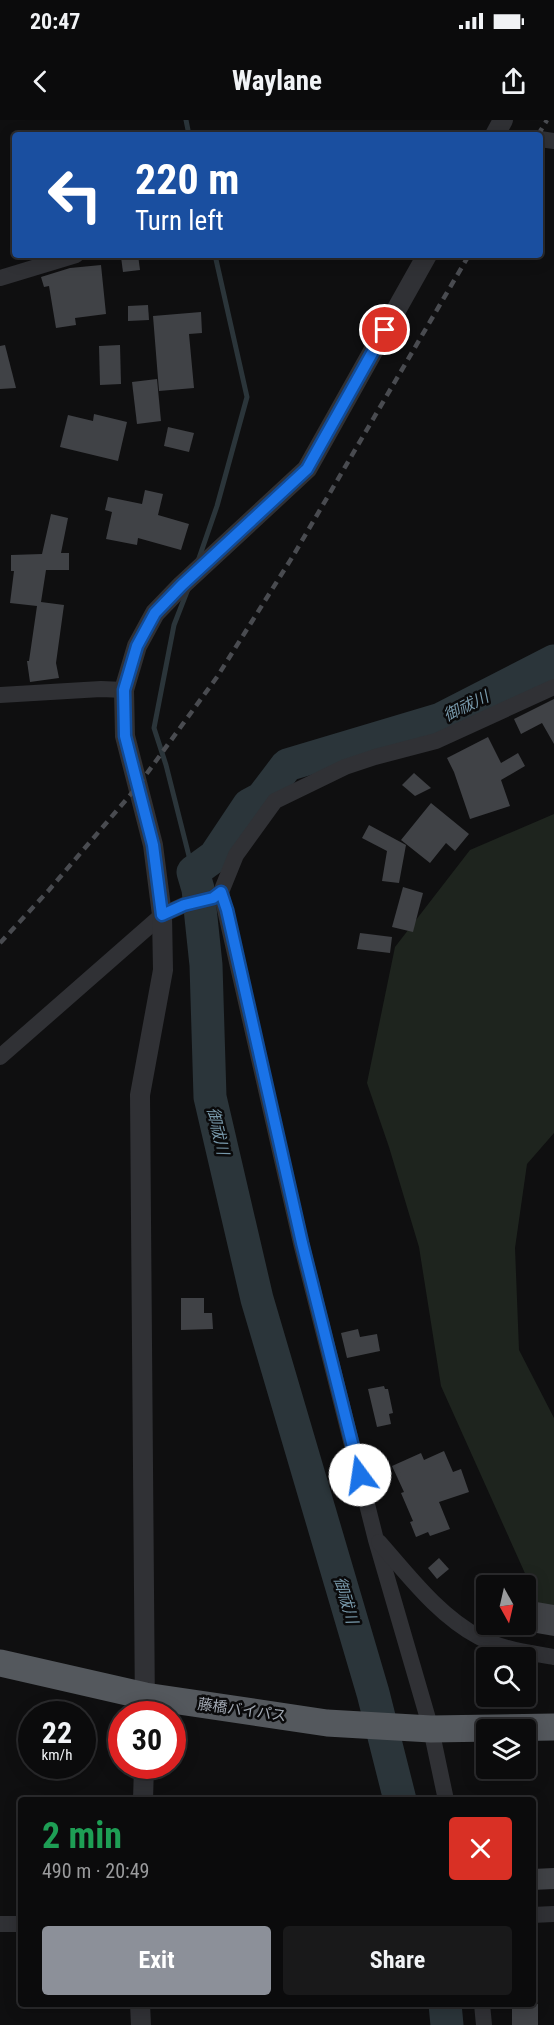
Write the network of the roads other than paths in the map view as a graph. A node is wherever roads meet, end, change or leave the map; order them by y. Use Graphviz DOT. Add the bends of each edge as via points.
graph roads {
  1 [pos="66,258"];
  2 [pos="425,258"];
  3 [pos="0,278"];
  4 [pos="554,687"];
  5 [pos="124,690"];
  6 [pos="0,695"];
  7 [pos="217,894"];
  8 [pos="162,915"];
  9 [pos="0,1056"];
  10 [pos="376,1539"];
  11 [pos="554,1658"];
  12 [pos="0,1663"];
  13 [pos="131,1701"];
  14 [pos="145,1701"];
  15 [pos="186,1709"];
  16 [pos="554,1727"];
  17 [pos="423,1728"];
  18 [pos="144,1779"];
  19 [pos="143,1797"];
  20 [pos="446,1797"];
  21 [pos="554,1914"];
  22 [pos="536,1915"];
  23 [pos="0,1924"];
  24 [pos="18,1924"];
  25 [pos="140,2007"];
  26 [pos="482,2007"];
  27 [pos="141,2025"];
  28 [pos="484,2025"];
  1 -- 3 [label="street"];
  2 -- 5 [label="street" via="307,469 155,613 137,646"];
  4 -- 7 [label="street" via="436,741 345,767 275,801 236,855"];
  5 -- 6 [label="street"];
  5 -- 8 [label="street" via="125,736 153,845"];
  7 -- 8 [label="street"];
  7 -- 10 [label="street" via="227,910 302,1243"];
  8 -- 9 [label="street"];
  8 -- 14 [label="street" via="163,970 140,1095"];
  10 -- 11 [label="street" via="442,1612 479,1638"];
  10 -- 17 [label="street"];
  12 -- 13 [label="highway, 藤橋バイパス"];
  15 -- 17 [label="highway, 藤橋バイパス"];
  16 -- 17 [label="highway, 藤橋バイパス"];
  17 -- 20 [label="street"];
  18 -- 19 [label="street"];
  21 -- 22 [label="street"];
  23 -- 24 [label="street"];
  25 -- 27 [label="street"];
  26 -- 28 [label="street"];
}
